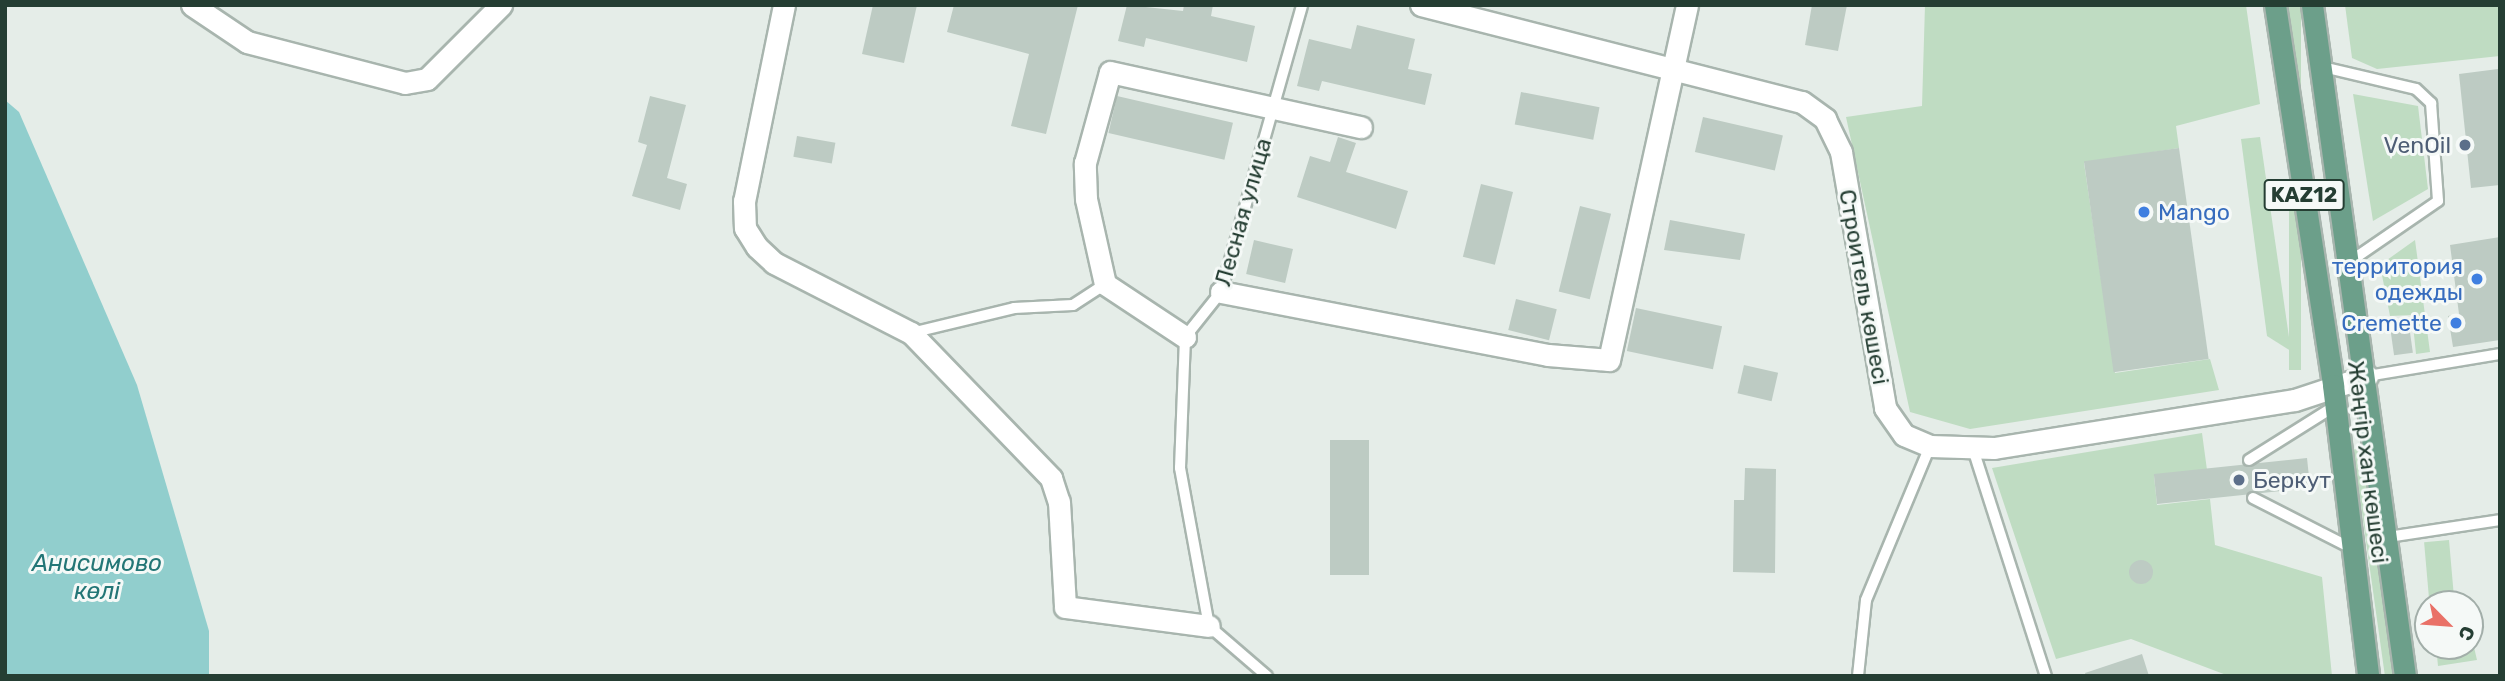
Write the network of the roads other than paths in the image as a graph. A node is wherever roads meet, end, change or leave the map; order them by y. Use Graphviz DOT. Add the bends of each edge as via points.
graph roads {
  1 [pos="192,5"];
  2 [pos="501,5"];
  3 [pos="784,5"];
  4 [pos="1302,5"];
  5 [pos="1422,5"];
  6 [pos="1687,5"];
  7 [pos="2275,5"];
  8 [pos="2312,5"];
  9 [pos="2320,58"];
  10 [pos="1676,67"];
  11 [pos="1274,105"];
  12 [pos="1361,127"];
  13 [pos="2352,272"];
  14 [pos="1105,284"];
  15 [pos="1221,292"];
  16 [pos="911,333"];
  17 [pos="1185,337"];
  18 [pos="2500,354"];
  19 [pos="2367,376"];
  20 [pos="2334,396"];
  21 [pos="1930,446"];
  22 [pos="1973,449"];
  23 [pos="2249,460"];
  24 [pos="2253,498"];
  25 [pos="2500,520"];
  26 [pos="2388,537"];
  27 [pos="2353,549"];
  28 [pos="1209,626"];
  29 [pos="1267,676"];
  30 [pos="1858,676"];
  31 [pos="2046,676"];
  32 [pos="2368,676"];
  33 [pos="2405,676"];
  1 -- 2 [label="street" via="247,42 405,83 427,79"];
  3 -- 16 [label="street" via="748,176 745,228 774,264"];
  4 -- 11 [label="lane, Лесная улица"];
  5 -- 10 [label="street, Строитель көшесі"];
  6 -- 10 [label="street"];
  7 -- 20 [label="main road, Жәңгір хан көшесі / KAZ12"];
  8 -- 9 [label="main road, Жәңгір хан көшесі / KAZ12"];
  9 -- 13 [label="main road, Жәңгір хан көшесі / KAZ12"];
  9 -- 13 [label="lane" via="2327,68 2416,89 2431,103 2438,201 2358,256"];
  10 -- 15 [label="street" via="1609,360 1548,355"];
  10 -- 21 [label="street, Строитель көшесі" via="1802,102 1825,119 1840,152 1885,408 1904,435"];
  11 -- 12 [label="street"];
  11 -- 14 [label="street" via="1110,72 1085,163 1086,199"];
  11 -- 15 [label="lane, Лесная улица"];
  13 -- 19 [label="main road, Жәңгір хан көшесі / KAZ12"];
  14 -- 16 [label="lane" via="1073,305 1014,308"];
  14 -- 17 [label="street"];
  15 -- 17 [label="lane, Лесная улица"];
  16 -- 28 [label="street" via="1051,478 1059,502 1065,607"];
  17 -- 28 [label="lane" via="1180,468"];
  18 -- 19 [label="lane"];
  19 -- 20 [label="street, Строитель көшесі"];
  19 -- 26 [label="main road, Жәңгір хан көшесі / KAZ12"];
  20 -- 22 [label="street, Строитель көшесі"];
  20 -- 23 [label="lane"];
  20 -- 27 [label="main road, Жәңгір хан көшесі / KAZ12"];
  21 -- 22 [label="street, Строитель көшесі"];
  21 -- 30 [label="lane" via="1866,600"];
  22 -- 31 [label="lane"];
  24 -- 27 [label="lane"];
  25 -- 26 [label="lane"];
  26 -- 33 [label="main road, Жәңгір хан көшесі / KAZ12"];
  27 -- 32 [label="main road, Жәңгір хан көшесі / KAZ12"];
  28 -- 29 [label="lane"];
}
